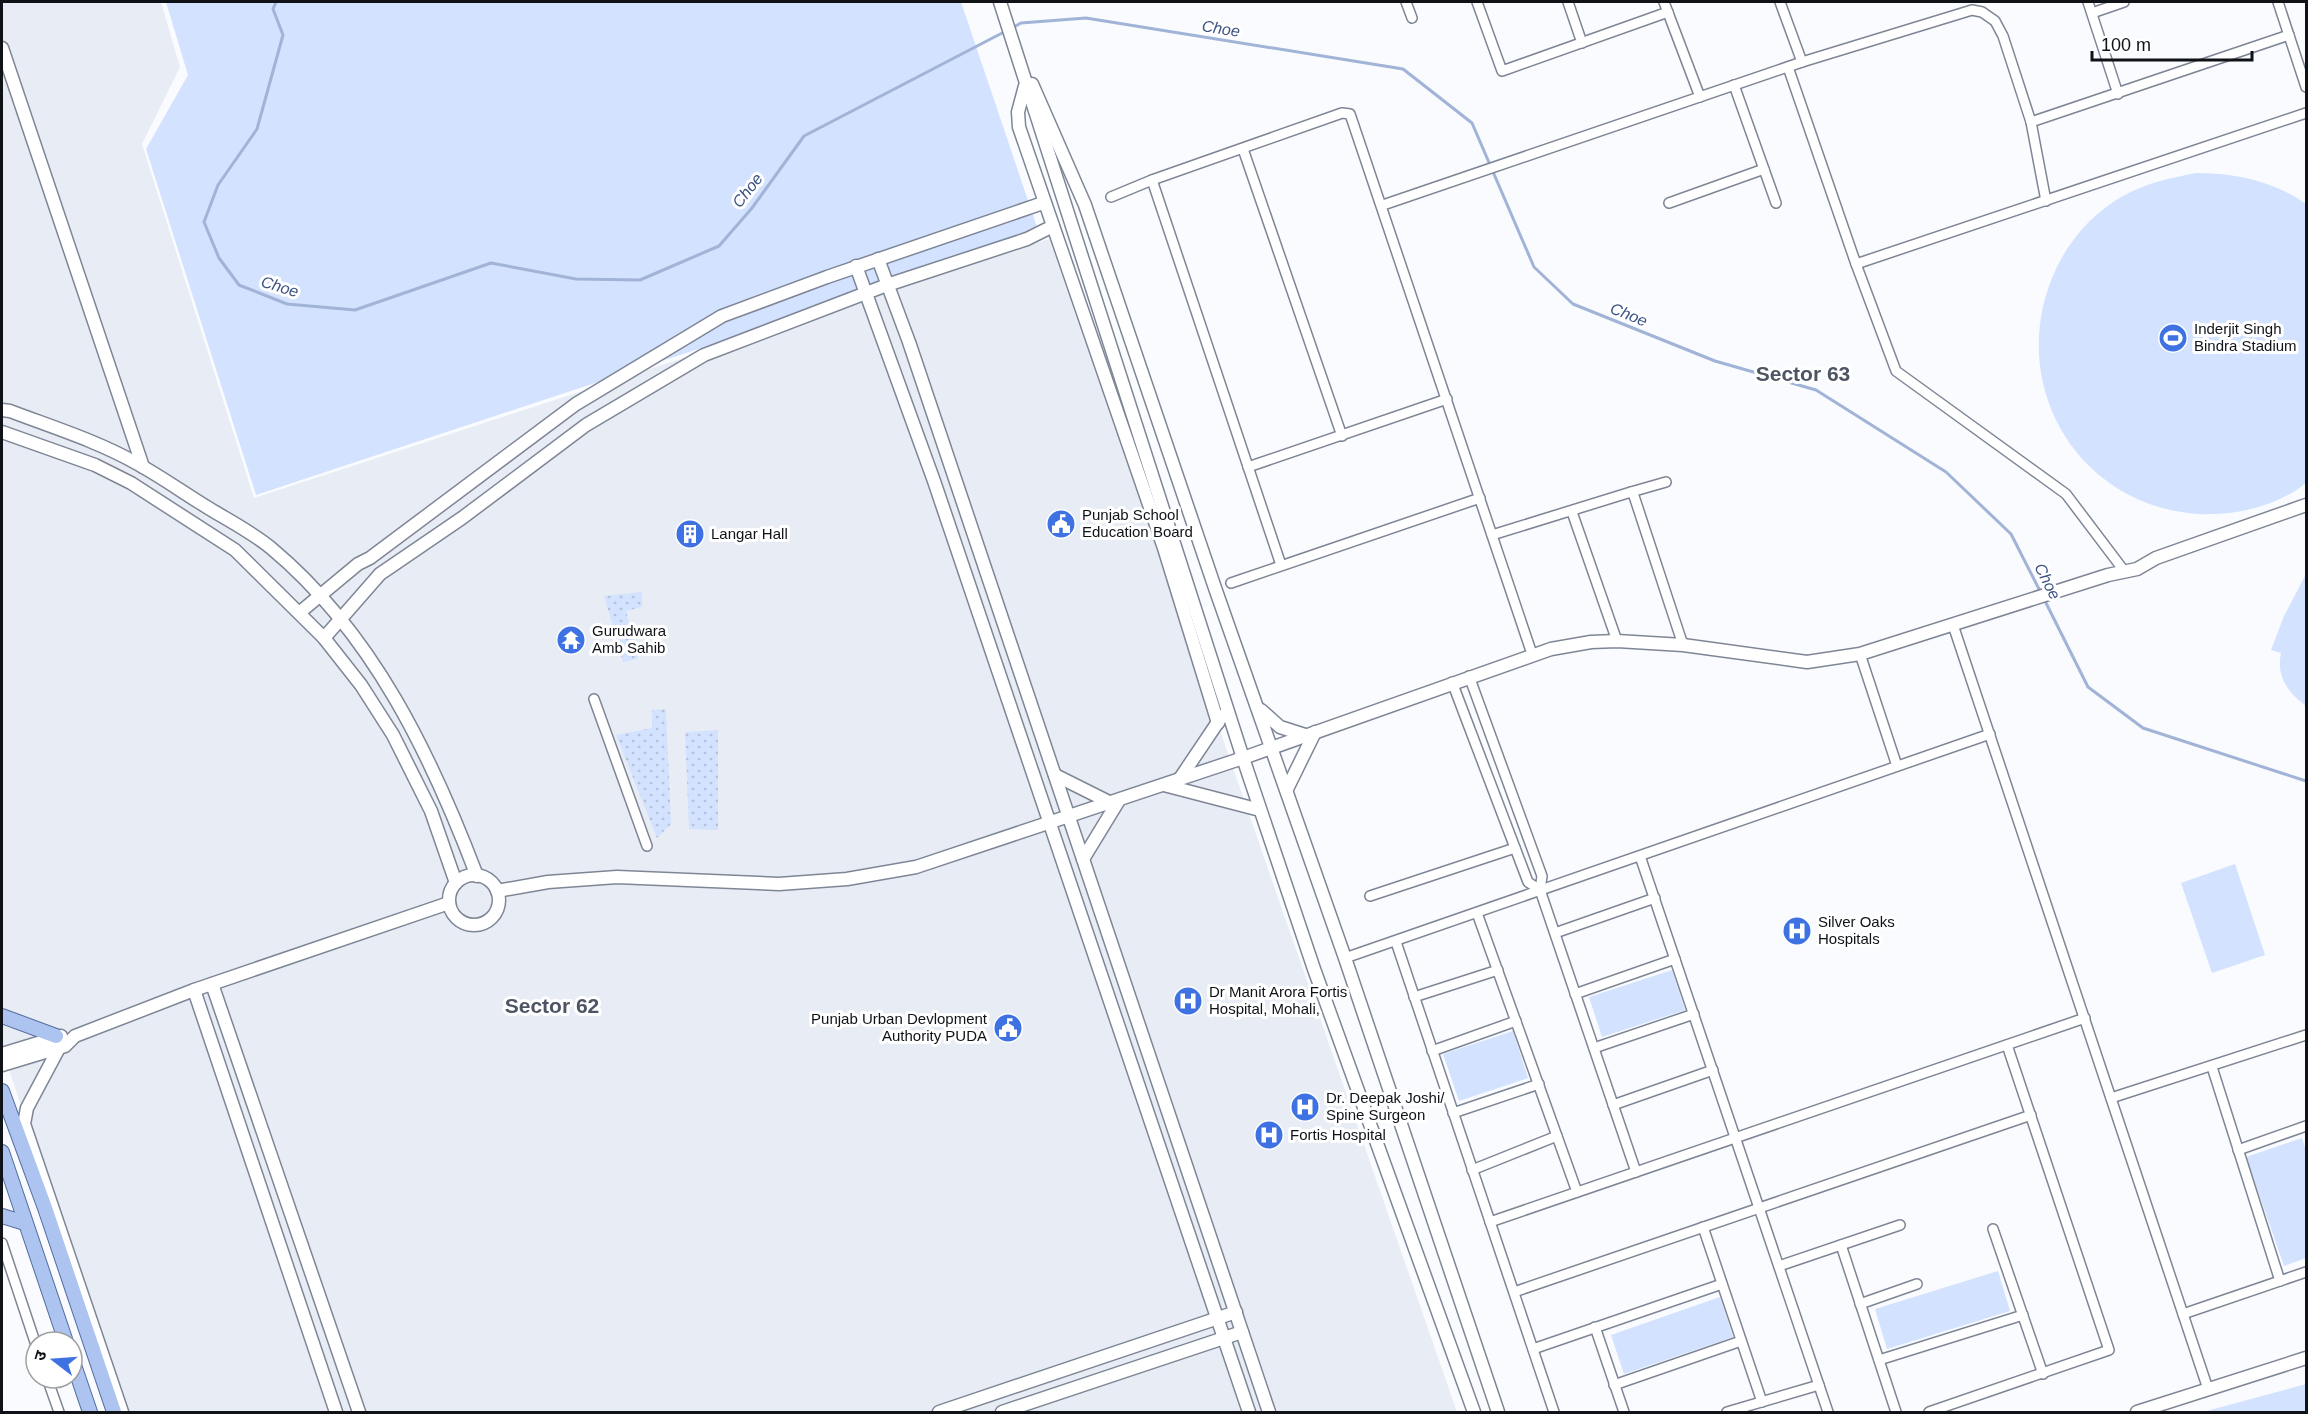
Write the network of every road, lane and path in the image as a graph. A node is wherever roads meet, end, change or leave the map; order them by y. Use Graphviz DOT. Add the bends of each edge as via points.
graph roads {
  1 [pos="1000,2"];
  2 [pos="1406,2"];
  3 [pos="1477,2"];
  4 [pos="1568,2"];
  5 [pos="1664,2"];
  6 [pos="1780,2"];
  7 [pos="2088,2"];
  8 [pos="2124,2"];
  9 [pos="2278,2"];
  10 [pos="1668,12"];
  11 [pos="2092,13"];
  12 [pos="1412,18"];
  13 [pos="2289,35"];
  14 [pos="1582,43"];
  15 [pos="2,48"];
  16 [pos="1802,62"];
  17 [pos="1788,67"];
  18 [pos="1024,81"];
  19 [pos="1734,85"];
  20 [pos="2307,87"];
  21 [pos="2118,94"];
  22 [pos="1700,97"];
  23 [pos="2307,113"];
  24 [pos="2031,122"];
  25 [pos="1243,149"];
  26 [pos="1764,169"];
  27 [pos="1152,180"];
  28 [pos="1111,197"];
  29 [pos="2046,201"];
  30 [pos="1043,203"];
  31 [pos="1669,203"];
  32 [pos="1776,203"];
  33 [pos="1383,205"];
  34 [pos="1053,226"];
  35 [pos="878,259"];
  36 [pos="1856,264"];
  37 [pos="856,266"];
  38 [pos="887,285"];
  39 [pos="867,292"];
  40 [pos="909,342"];
  41 [pos="888,349"];
  42 [pos="1447,399"];
  43 [pos="2,410"];
  44 [pos="2,432"];
  45 [pos="1342,436"];
  46 [pos="143,467"];
  47 [pos="1248,467"];
  48 [pos="952,474"];
  49 [pos="934,481"];
  50 [pos="1666,482"];
  51 [pos="1630,492"];
  52 [pos="1480,498"];
  53 [pos="2307,505"];
  54 [pos="1572,512"];
  55 [pos="1492,535"];
  56 [pos="1281,565"];
  57 [pos="2125,572"];
  58 [pos="1231,583"];
  59 [pos="320,596"];
  60 [pos="998,611"];
  61 [pos="299,613"];
  62 [pos="980,616"];
  63 [pos="340,619"];
  64 [pos="1953,625"];
  65 [pos="324,638"];
  66 [pos="1617,641"];
  67 [pos="1683,645"];
  68 [pos="1532,654"];
  69 [pos="1860,654"];
  70 [pos="1469,676"];
  71 [pos="1452,682"];
  72 [pos="594,699"];
  73 [pos="1258,707"];
  74 [pos="1227,710"];
  75 [pos="1218,723"];
  76 [pos="1310,734"];
  77 [pos="1990,734"];
  78 [pos="1272,747"];
  79 [pos="1242,758"];
  80 [pos="1897,766"];
  81 [pos="1054,775"];
  82 [pos="1179,780"];
  83 [pos="1164,785"];
  84 [pos="1287,789"];
  85 [pos="1115,801"];
  86 [pos="1260,810"];
  87 [pos="1069,817"];
  88 [pos="1049,824"];
  89 [pos="647,846"];
  90 [pos="1515,849"];
  91 [pos="1640,856"];
  92 [pos="1083,859"];
  93 [pos="477,876"];
  94 [pos="456,883"];
  95 [pos="1540,890"];
  96 [pos="496,891"];
  97 [pos="1370,896"];
  98 [pos="1655,898"];
  99 [pos="449,903"];
  100 [pos="1477,913"];
  101 [pos="1555,933"];
  102 [pos="1396,942"];
  103 [pos="1345,958"];
  104 [pos="1675,959"];
  105 [pos="1498,970"];
  106 [pos="212,984"];
  107 [pos="194,990"];
  108 [pos="1575,994"];
  109 [pos="1414,997"];
  110 [pos="1694,1014"];
  111 [pos="2,1016"];
  112 [pos="2085,1018"];
  113 [pos="1516,1021"];
  114 [pos="2307,1035"];
  115 [pos="58,1042"];
  116 [pos="2007,1045"];
  117 [pos="1594,1048"];
  118 [pos="1432,1051"];
  119 [pos="2,1053"];
  120 [pos="2,1065"];
  121 [pos="2212,1067"];
  122 [pos="1713,1070"];
  123 [pos="1539,1084"];
  124 [pos="2,1091"];
  125 [pos="2111,1098"];
  126 [pos="1613,1105"];
  127 [pos="1453,1113"];
  128 [pos="2031,1115"];
  129 [pos="2306,1130"];
  130 [pos="1557,1136"];
  131 [pos="1736,1138"];
  132 [pos="2238,1150"];
  133 [pos="2,1152"];
  134 [pos="1472,1170"];
  135 [pos="1636,1172"];
  136 [pos="1577,1192"];
  137 [pos="49,1206"];
  138 [pos="1759,1208"];
  139 [pos="2,1216"];
  140 [pos="1490,1222"];
  141 [pos="25,1223"];
  142 [pos="1900,1225"];
  143 [pos="1703,1227"];
  144 [pos="1993,1229"];
  145 [pos="2,1244"];
  146 [pos="1841,1245"];
  147 [pos="1779,1266"];
  148 [pos="2307,1272"];
  149 [pos="2280,1281"];
  150 [pos="1722,1284"];
  151 [pos="1917,1284"];
  152 [pos="1514,1292"];
  153 [pos="1860,1305"];
  154 [pos="1236,1312"];
  155 [pos="2183,1314"];
  156 [pos="2023,1315"];
  157 [pos="1217,1319"];
  158 [pos="1595,1328"];
  159 [pos="31,1330"];
  160 [pos="62,1330"];
  161 [pos="1242,1332"];
  162 [pos="1224,1338"];
  163 [pos="1741,1341"];
  164 [pos="1533,1349"];
  165 [pos="2307,1358"];
  166 [pos="1879,1360"];
  167 [pos="341,1361"];
  168 [pos="1079,1365"];
  169 [pos="322,1371"];
  170 [pos="2043,1374"];
  171 [pos="1086,1384"];
  172 [pos="1614,1385"];
  173 [pos="1819,1385"];
  174 [pos="2208,1389"];
  175 [pos="51,1390"];
  176 [pos="82,1390"];
  177 [pos="1762,1402"];
  178 [pos="59,1413"];
  179 [pos="90,1413"];
  180 [pos="114,1413"];
  181 [pos="122,1413"];
  182 [pos="336,1413"];
  183 [pos="359,1413"];
  184 [pos="939,1413"];
  185 [pos="1002,1413"];
  186 [pos="1249,1413"];
  187 [pos="1269,1413"];
  188 [pos="1474,1413"];
  189 [pos="1498,1413"];
  190 [pos="1554,1413"];
  191 [pos="1624,1413"];
  192 [pos="1727,1413"];
  193 [pos="1828,1413"];
  194 [pos="1896,1413"];
  195 [pos="1929,1413"];
  196 [pos="2137,1413"];
  1 -- 18 [label="street"];
  2 -- 12 [label="street"];
  3 -- 14 [label="street" via="1502,71"];
  4 -- 14 [label="street"];
  5 -- 10 [label="street"];
  6 -- 16 [label="street"];
  7 -- 11 [label="street"];
  8 -- 11 [label="street"];
  9 -- 13 [label="street"];
  10 -- 14 [label="street"];
  10 -- 22 [label="street"];
  11 -- 21 [label="street"];
  13 -- 20 [label="street"];
  13 -- 21 [label="street"];
  15 -- 46 [label="street"];
  16 -- 17 [label="street"];
  16 -- 24 [label="street" via="1953,14 1982,12 1995,21 2003,36"];
  17 -- 19 [label="street"];
  17 -- 36 [label="street"];
  18 -- 30 [label="street" via="1018,118"];
  18 -- 73 [label="street" via="1031,81 1085,205"];
  18 -- 74 [label="street"];
  19 -- 22 [label="street"];
  19 -- 26 [label="street"];
  21 -- 24 [label="street"];
  22 -- 33 [label="street"];
  23 -- 29 [label="street"];
  24 -- 29 [label="street"];
  25 -- 27 [label="street"];
  25 -- 33 [label="street" via="1346,112 1352,117"];
  25 -- 45 [label="street"];
  26 -- 31 [label="street"];
  26 -- 32 [label="street"];
  27 -- 28 [label="street"];
  27 -- 47 [label="street"];
  29 -- 36 [label="street"];
  30 -- 34 [label="street"];
  30 -- 35 [label="street"];
  33 -- 42 [label="street"];
  34 -- 38 [label="street" via="1017,242"];
  34 -- 75 [label="street" via="1164,548"];
  35 -- 37 [label="street"];
  35 -- 38 [label="street"];
  36 -- 57 [label="street" via="1892,364 1901,377 2066,494"];
  37 -- 39 [label="street"];
  37 -- 59 [label="street" via="722,316 576,404"];
  38 -- 39 [label="street"];
  38 -- 40 [label="street"];
  39 -- 41 [label="street"];
  39 -- 63 [label="street" via="715,349 586,425 462,518 380,573"];
  40 -- 41 [label="street"];
  40 -- 48 [label="street"];
  41 -- 49 [label="street"];
  42 -- 45 [label="street"];
  42 -- 52 [label="street"];
  43 -- 46 [label="street" via="107,448"];
  44 -- 61 [label="street" via="95,465 131,483 235,550"];
  45 -- 47 [label="street"];
  46 -- 59 [label="street" via="270,548"];
  47 -- 56 [label="street"];
  48 -- 49 [label="street"];
  48 -- 60 [label="street"];
  49 -- 62 [label="street"];
  50 -- 51 [label="street"];
  51 -- 54 [label="street"];
  51 -- 67 [label="street"];
  52 -- 55 [label="street"];
  52 -- 56 [label="street"];
  53 -- 57 [label="street"];
  54 -- 55 [label="street"];
  54 -- 66 [label="street"];
  55 -- 68 [label="street"];
  56 -- 58 [label="street"];
  57 -- 64 [label="street"];
  59 -- 61 [label="street"];
  59 -- 63 [label="street"];
  60 -- 62 [label="street"];
  60 -- 81 [label="street"];
  61 -- 65 [label="street"];
  62 -- 88 [label="street"];
  63 -- 65 [label="street"];
  63 -- 93 [label="street" via="421,743 453,811"];
  64 -- 69 [label="street"];
  64 -- 77 [label="street"];
  65 -- 94 [label="street" via="393,735 431,811"];
  66 -- 67 [label="street"];
  66 -- 68 [label="street" via="1571,645"];
  67 -- 69 [label="street" via="1807,662"];
  68 -- 70 [label="street"];
  69 -- 80 [label="street"];
  70 -- 71 [label="street"];
  70 -- 95 [label="street" via="1542,876"];
  71 -- 76 [label="street"];
  71 -- 90 [label="street"];
  72 -- 89 [label="street"];
  73 -- 76 [label="street" via="1280,727"];
  73 -- 78 [label="street"];
  74 -- 75 [label="street"];
  74 -- 79 [label="street"];
  75 -- 82 [label="street"];
  76 -- 78 [label="street"];
  76 -- 84 [label="street"];
  77 -- 80 [label="street"];
  77 -- 112 [label="street"];
  78 -- 79 [label="street"];
  78 -- 84 [label="street"];
  79 -- 82 [label="street"];
  79 -- 86 [label="street"];
  80 -- 91 [label="street"];
  81 -- 85 [label="street"];
  81 -- 87 [label="street"];
  82 -- 83 [label="street"];
  83 -- 85 [label="street"];
  83 -- 86 [label="street"];
  84 -- 103 [label="street"];
  85 -- 87 [label="street"];
  85 -- 92 [label="street"];
  86 -- 188 [label="street"];
  87 -- 88 [label="street"];
  87 -- 92 [label="street"];
  88 -- 96 [label="street" via="916,867 847,879 779,884 617,877"];
  88 -- 157 [label="street"];
  90 -- 95 [label="street" via="1528,882"];
  90 -- 97 [label="street"];
  91 -- 95 [label="street"];
  91 -- 98 [label="street"];
  92 -- 154 [label="street"];
  93 -- 94 [label="street" via="467,876"];
  93 -- 96 [label="street" via="491,882"];
  94 -- 99 [label="street"];
  95 -- 100 [label="street"];
  95 -- 101 [label="street"];
  96 -- 99 [label="street" via="498,905 491,919 484,923 462,922"];
  98 -- 101 [label="street"];
  98 -- 104 [label="street"];
  99 -- 106 [label="street"];
  100 -- 102 [label="street"];
  100 -- 105 [label="street"];
  101 -- 108 [label="street"];
  102 -- 103 [label="street"];
  102 -- 109 [label="street"];
  103 -- 189 [label="street"];
  104 -- 108 [label="street"];
  104 -- 110 [label="street"];
  105 -- 109 [label="street"];
  105 -- 113 [label="street"];
  106 -- 107 [label="street"];
  106 -- 167 [label="street"];
  107 -- 115 [label="street"];
  107 -- 169 [label="street"];
  108 -- 117 [label="street"];
  109 -- 118 [label="street"];
  110 -- 117 [label="street"];
  110 -- 122 [label="street"];
  111 -- 115 [label="main road"];
  112 -- 116 [label="street"];
  112 -- 125 [label="street"];
  113 -- 118 [label="street"];
  113 -- 123 [label="street"];
  114 -- 121 [label="street"];
  115 -- 119 [label="street"];
  115 -- 120 [label="street"];
  115 -- 137 [label="street" via="24,1117"];
  116 -- 128 [label="street"];
  116 -- 131 [label="street"];
  117 -- 126 [label="street"];
  118 -- 127 [label="street"];
  121 -- 125 [label="street"];
  121 -- 132 [label="street"];
  122 -- 126 [label="street"];
  122 -- 131 [label="street"];
  123 -- 127 [label="street"];
  123 -- 130 [label="street"];
  124 -- 137 [label="main road"];
  125 -- 155 [label="street"];
  126 -- 135 [label="street"];
  127 -- 134 [label="street"];
  128 -- 138 [label="street"];
  128 -- 170 [label="street" via="2109,1348 2106,1353"];
  129 -- 132 [label="street"];
  130 -- 134 [label="street"];
  130 -- 136 [label="street"];
  131 -- 135 [label="street"];
  131 -- 138 [label="street"];
  132 -- 149 [label="street"];
  133 -- 141 [label="main road"];
  134 -- 140 [label="street"];
  135 -- 136 [label="street"];
  136 -- 140 [label="street"];
  137 -- 180 [label="main road"];
  137 -- 181 [label="street"];
  138 -- 143 [label="street"];
  138 -- 147 [label="street"];
  139 -- 141 [label="main road"];
  140 -- 152 [label="street"];
  141 -- 160 [label="main road"];
  142 -- 146 [label="street"];
  143 -- 150 [label="street"];
  143 -- 152 [label="street"];
  144 -- 156 [label="street"];
  145 -- 159 [label="street"];
  146 -- 147 [label="street"];
  146 -- 153 [label="street"];
  147 -- 173 [label="street"];
  148 -- 149 [label="street"];
  149 -- 155 [label="street"];
  150 -- 158 [label="street"];
  150 -- 163 [label="street"];
  151 -- 153 [label="street"];
  152 -- 164 [label="street"];
  153 -- 166 [label="street"];
  154 -- 157 [label="street"];
  154 -- 161 [label="street"];
  155 -- 174 [label="street"];
  156 -- 166 [label="street"];
  156 -- 170 [label="street"];
  157 -- 162 [label="street"];
  157 -- 168 [label="street"];
  158 -- 164 [label="street"];
  158 -- 172 [label="street"];
  161 -- 162 [label="street"];
  161 -- 187 [label="street"];
  162 -- 171 [label="street"];
  162 -- 186 [label="street"];
  163 -- 172 [label="street"];
  163 -- 177 [label="street"];
  164 -- 190 [label="street"];
  165 -- 174 [label="street"];
  166 -- 194 [label="street"];
  167 -- 169 [label="street"];
  167 -- 183 [label="street"];
  168 -- 171 [label="street"];
  168 -- 184 [label="street"];
  169 -- 182 [label="street"];
  170 -- 195 [label="street"];
  171 -- 185 [label="street"];
  172 -- 191 [label="street"];
  173 -- 177 [label="street"];
  173 -- 193 [label="street"];
  174 -- 196 [label="street"];
  175 -- 178 [label="street"];
  176 -- 179 [label="main road"];
  177 -- 192 [label="street"];
}
